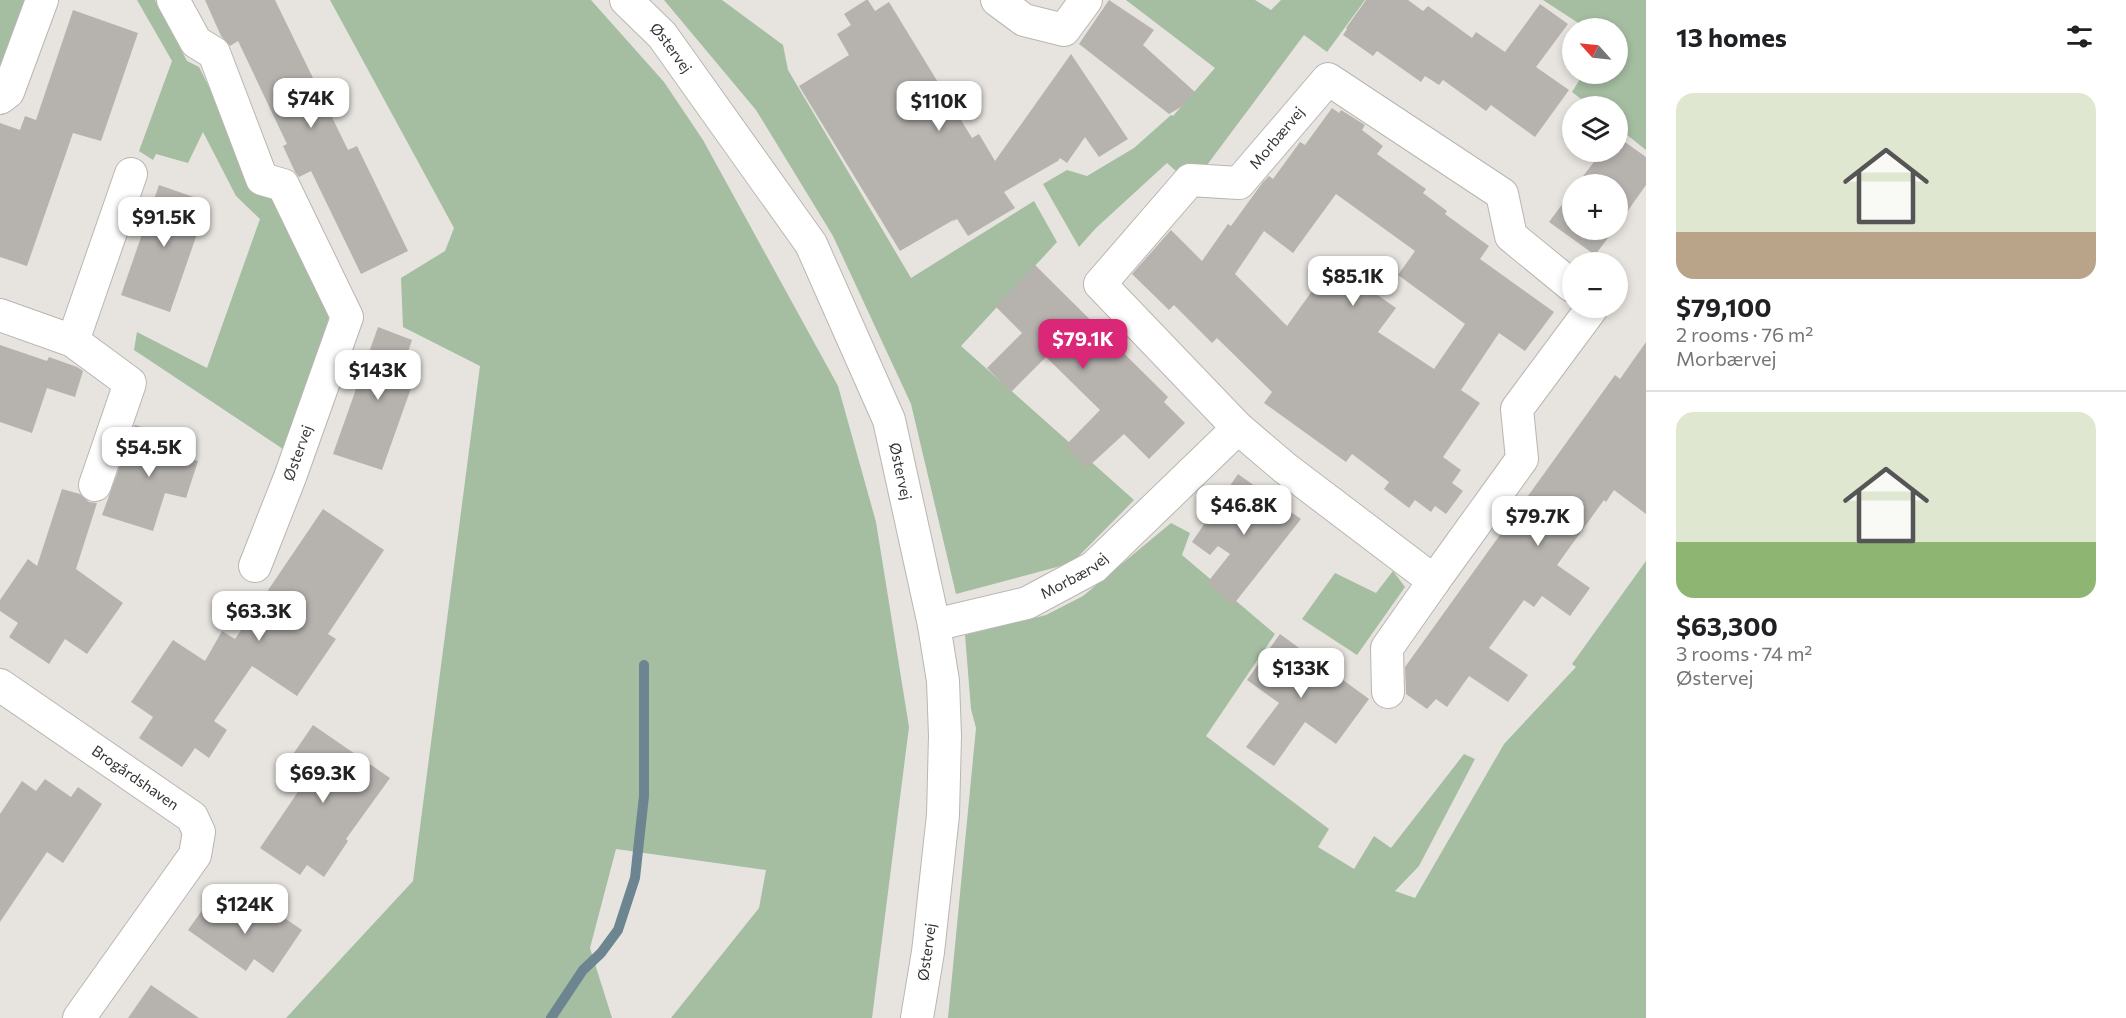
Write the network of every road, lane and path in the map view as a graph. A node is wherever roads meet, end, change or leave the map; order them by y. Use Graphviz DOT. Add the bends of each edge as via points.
graph roads {
  1 [pos="42,0"];
  2 [pos="173,0"];
  3 [pos="626,0"];
  4 [pos="997,0"];
  5 [pos="1086,0"];
  6 [pos="0,98"];
  7 [pos="131,174"];
  8 [pos="1562,278"];
  9 [pos="0,315"];
  10 [pos="1585,318"];
  11 [pos="73,340"];
  12 [pos="1238,429"];
  13 [pos="94,485"];
  14 [pos="255,566"];
  15 [pos="1434,581"];
  16 [pos="934,626"];
  17 [pos="0,685"];
  18 [pos="1388,692"];
  19 [pos="79,1018"];
  20 [pos="917,1018"];
  1 -- 6 [label="street" via="8,92"];
  2 -- 14 [label="street, Østervej" via="196,42 214,53 262,179 283,185 347,317"];
  3 -- 16 [label="street, Østervej" via="662,35 811,244 889,420"];
  4 -- 5 [label="street" via="1024,20 1064,30"];
  7 -- 11 [label="street"];
  8 -- 12 [label="street, Morbærvej" via="1511,236 1502,194 1328,79 1239,183 1190,180 1100,284"];
  9 -- 11 [label="street"];
  10 -- 15 [label="street" via="1517,409 1522,459"];
  11 -- 13 [label="street" via="130,383"];
  12 -- 15 [label="street, Morbærvej"];
  12 -- 16 [label="street, Morbærvej" via="1094,567 1027,603"];
  15 -- 18 [label="street" via="1387,648"];
  16 -- 20 [label="street, Østervej" via="944,681 943,815"];
  17 -- 19 [label="street, Brogårdshaven" via="192,817 199,832 195,855"];
}
